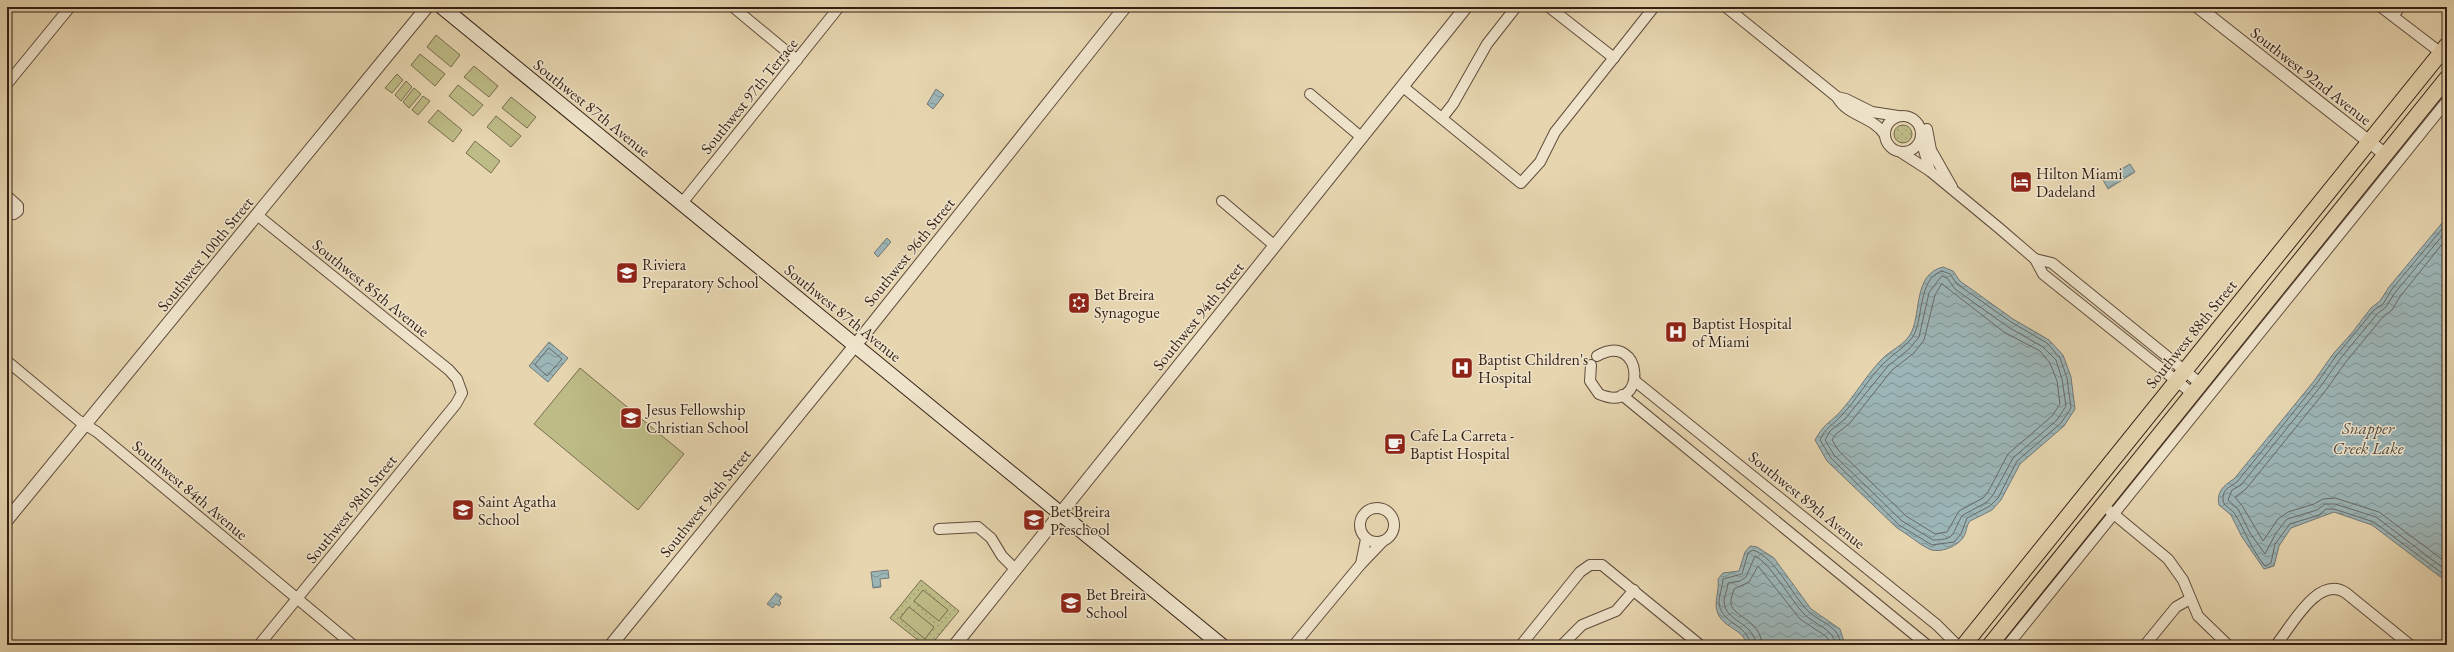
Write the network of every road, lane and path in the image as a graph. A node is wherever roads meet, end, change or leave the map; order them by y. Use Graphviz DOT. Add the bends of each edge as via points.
graph roads {
  1 [pos="70,7"];
  2 [pos="427,7"];
  3 [pos="442,7"];
  4 [pos="733,7"];
  5 [pos="839,7"];
  6 [pos="1125,7"];
  7 [pos="1466,7"];
  8 [pos="1516,7"];
  9 [pos="1549,7"];
  10 [pos="1654,7"];
  11 [pos="1726,7"];
  12 [pos="2198,7"];
  13 [pos="2380,7"];
  14 [pos="2400,7"];
  15 [pos="2393,16"];
  16 [pos="2445,52"];
  17 [pos="1614,58"];
  18 [pos="797,60"];
  19 [pos="2447,78"];
  20 [pos="7,84"];
  21 [pos="1402,86"];
  22 [pos="1310,94"];
  23 [pos="1837,97"];
  24 [pos="2447,101"];
  25 [pos="1898,116"];
  26 [pos="1442,118"];
  27 [pos="1927,129"];
  28 [pos="1884,135"];
  29 [pos="1362,138"];
  30 [pos="1920,140"];
  31 [pos="2369,142"];
  32 [pos="1902,152"];
  33 [pos="2386,155"];
  34 [pos="1930,171"];
  35 [pos="1953,189"];
  36 [pos="7,196"];
  37 [pos="1222,201"];
  38 [pos="682,203"];
  39 [pos="7,208"];
  40 [pos="257,215"];
  41 [pos="1275,246"];
  42 [pos="2035,259"];
  43 [pos="855,345"];
  44 [pos="1597,356"];
  45 [pos="7,361"];
  46 [pos="1591,365"];
  47 [pos="2181,376"];
  48 [pos="1635,381"];
  49 [pos="461,388"];
  50 [pos="2197,389"];
  51 [pos="1622,396"];
  52 [pos="86,425"];
  53 [pos="2076,506"];
  54 [pos="2108,510"];
  55 [pos="1061,514"];
  56 [pos="7,520"];
  57 [pos="939,530"];
  58 [pos="1366,539"];
  59 [pos="1383,541"];
  60 [pos="1361,564"];
  61 [pos="1016,570"];
  62 [pos="1634,590"];
  63 [pos="297,598"];
  64 [pos="2190,599"];
  65 [pos="259,645"];
  66 [pos="353,645"];
  67 [pos="611,645"];
  68 [pos="955,645"];
  69 [pos="1221,645"];
  70 [pos="1294,645"];
  71 [pos="1521,645"];
  72 [pos="1562,645"];
  73 [pos="1700,645"];
  74 [pos="1927,645"];
  75 [pos="1957,645"];
  76 [pos="1964,645"];
  77 [pos="1990,645"];
  78 [pos="2008,645"];
  79 [pos="2145,645"];
  80 [pos="2228,645"];
  81 [pos="2276,645"];
  82 [pos="2409,645"];
  1 -- 20 [label="street"];
  2 -- 40 [label="street, Southwest 100th Street"];
  3 -- 38 [label="main road, Southwest 87th Avenue"];
  4 -- 18 [label="street"];
  5 -- 18 [label="street, Southwest 97th Terrace"];
  6 -- 43 [label="street, Southwest 96th Street"];
  7 -- 21 [label="street, Southwest 94th Street"];
  8 -- 26 [label="street" via="1491,39"];
  9 -- 17 [label="street"];
  10 -- 17 [label="street"];
  11 -- 23 [label="street"];
  12 -- 31 [label="street, Southwest 92nd Avenue"];
  13 -- 15 [label="street"];
  14 -- 15 [label="street"];
  15 -- 16 [label="street"];
  16 -- 31 [label="main road, Southwest 88th Street"];
  17 -- 26 [label="street" via="1555,132 1540,162 1521,182"];
  18 -- 38 [label="street, Southwest 97th Terrace"];
  19 -- 33 [label="main road"];
  21 -- 26 [label="street"];
  21 -- 29 [label="street, Southwest 94th Street"];
  22 -- 29 [label="street"];
  23 -- 25 [label="street" via="1872,112"];
  23 -- 28 [label="street" via="1847,109 1876,124"];
  24 -- 54 [label="street"];
  25 -- 28 [label="street" via="1888,124"];
  25 -- 30 [label="street" via="1908,116 1916,120 1920,128"];
  27 -- 35 [label="street" via="1931,150"];
  28 -- 32 [label="street" via="1889,146"];
  29 -- 41 [label="street, Southwest 94th Street"];
  30 -- 32 [label="street" via="1912,150"];
  30 -- 34 [label="street"];
  31 -- 33 [label="street, Southwest 92nd Avenue"];
  31 -- 47 [label="main road, Southwest 88th Street"];
  32 -- 34 [label="street" via="1922,168"];
  33 -- 50 [label="main road"];
  34 -- 35 [label="street"];
  35 -- 42 [label="street"];
  36 -- 39 [label="street" via="18,206 18,210 14,214"];
  37 -- 41 [label="street"];
  38 -- 43 [label="main road, Southwest 87th Avenue"];
  40 -- 49 [label="street, Southwest 85th Avenue" via="449,370"];
  40 -- 52 [label="street, Southwest 100th Street"];
  41 -- 55 [label="street, Southwest 94th Street"];
  42 -- 47 [label="street" via="2043,274"];
  42 -- 47 [label="street" via="2052,263"];
  43 -- 55 [label="main road, Southwest 87th Avenue"];
  43 -- 67 [label="street, Southwest 96th Street"];
  44 -- 48 [label="street" via="1611,351 1625,355 1634,366"];
  45 -- 52 [label="street, Southwest 84th Avenue"];
  46 -- 51 [label="street" via="1590,381 1599,394 1615,398"];
  47 -- 50 [label="street"];
  47 -- 53 [label="main road, Southwest 88th Street"];
  48 -- 51 [label="street"];
  48 -- 75 [label="street, Southwest 89th Avenue" via="1931,621"];
  49 -- 63 [label="street, Southwest 98th Street" via="456,404"];
  50 -- 54 [label="main road"];
  51 -- 74 [label="street"];
  52 -- 56 [label="street, Southwest 100th Street"];
  52 -- 63 [label="street, Southwest 84th Avenue"];
  53 -- 54 [label="main road" via="2085,504"];
  53 -- 76 [label="main road, Southwest 88th Street"];
  54 -- 64 [label="street" via="2168,559 2183,580"];
  54 -- 77 [label="main road"];
  54 -- 78 [label="street"];
  55 -- 61 [label="street, Southwest 94th Street"];
  55 -- 69 [label="main road, Southwest 87th Avenue"];
  57 -- 61 [label="street" via="978,527 988,534 1002,556"];
  58 -- 59 [label="street"];
  58 -- 59 [label="street" via="1360,530 1361,519 1367,510 1378,507 1388,511 1394,521 1392,533"];
  58 -- 60 [label="street"];
  59 -- 60 [label="street"];
  60 -- 70 [label="street"];
  61 -- 68 [label="street, Southwest 94th Street"];
  62 -- 71 [label="street" via="1602,564 1590,566 1577,576"];
  62 -- 72 [label="street" via="1616,611 1582,625"];
  62 -- 73 [label="street"];
  63 -- 65 [label="street, Southwest 98th Street"];
  63 -- 66 [label="street, Southwest 84th Avenue"];
  64 -- 79 [label="street" via="2176,607"];
  64 -- 80 [label="street" via="2201,619"];
  81 -- 82 [label="street" via="2315,596 2323,590 2339,589"];
}
